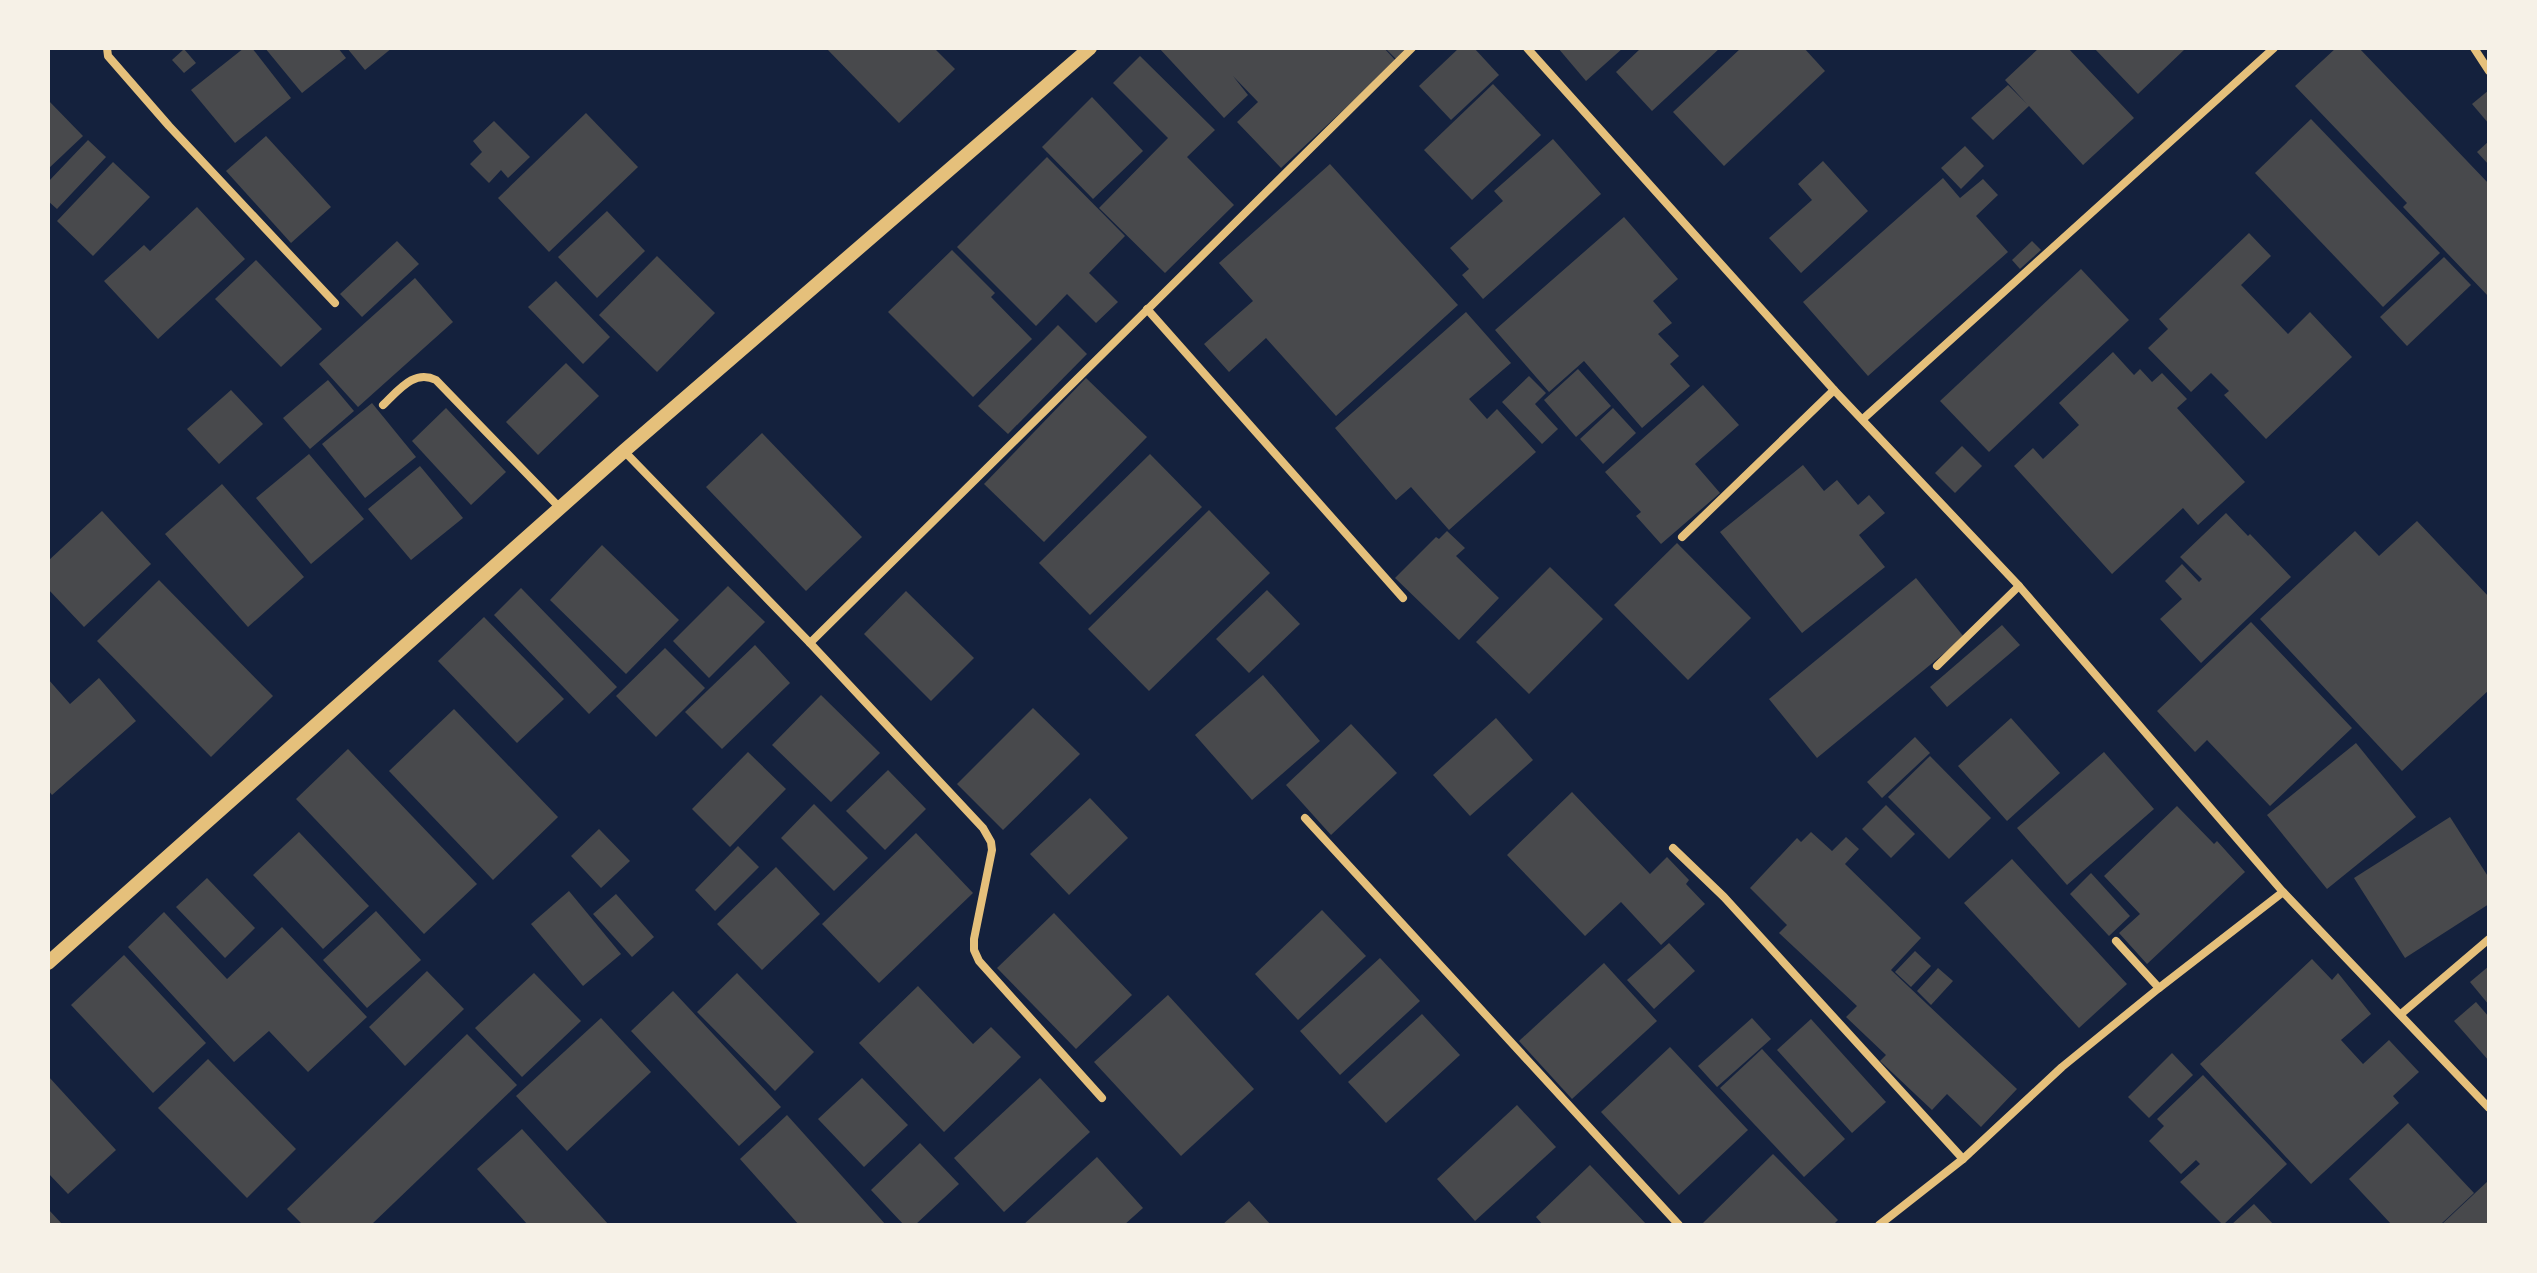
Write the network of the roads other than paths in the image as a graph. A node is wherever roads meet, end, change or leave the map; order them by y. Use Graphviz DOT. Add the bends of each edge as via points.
graph roads {
  1 [pos="107,48"];
  2 [pos="1090,48"];
  3 [pos="1412,48"];
  4 [pos="1527,48"];
  5 [pos="2274,48"];
  6 [pos="2474,48"];
  7 [pos="2489,71"];
  8 [pos="335,303"];
  9 [pos="1147,309"];
  10 [pos="1834,390"];
  11 [pos="383,405"];
  12 [pos="1863,419"];
  13 [pos="624,451"];
  14 [pos="560,508"];
  15 [pos="1682,537"];
  16 [pos="2019,586"];
  17 [pos="1403,598"];
  18 [pos="810,643"];
  19 [pos="1937,666"];
  20 [pos="1305,818"];
  21 [pos="1673,848"];
  22 [pos="2283,892"];
  23 [pos="2489,939"];
  24 [pos="2116,941"];
  25 [pos="48,963"];
  26 [pos="2159,988"];
  27 [pos="2401,1014"];
  28 [pos="1102,1098"];
  29 [pos="2489,1108"];
  30 [pos="1963,1159"];
  31 [pos="1679,1225"];
  32 [pos="1879,1225"];
  1 -- 8 [label="street" via="108,56 158,114"];
  2 -- 13 [label="street"];
  3 -- 9 [label="street"];
  4 -- 10 [label="street"];
  5 -- 12 [label="street"];
  6 -- 7 [label="street"];
  9 -- 17 [label="street"];
  9 -- 18 [label="street"];
  10 -- 12 [label="street"];
  10 -- 15 [label="street"];
  11 -- 14 [label="street" via="415,377 436,380"];
  12 -- 16 [label="street"];
  13 -- 14 [label="street"];
  13 -- 18 [label="street"];
  14 -- 25 [label="street"];
  16 -- 19 [label="street"];
  16 -- 22 [label="street"];
  18 -- 28 [label="street" via="988,835 992,850 974,950"];
  20 -- 31 [label="street"];
  21 -- 30 [label="street"];
  22 -- 26 [label="street"];
  22 -- 27 [label="street"];
  23 -- 27 [label="street"];
  24 -- 26 [label="street"];
  26 -- 30 [label="street" via="2062,1067"];
  27 -- 29 [label="street"];
  30 -- 32 [label="street"];
}
